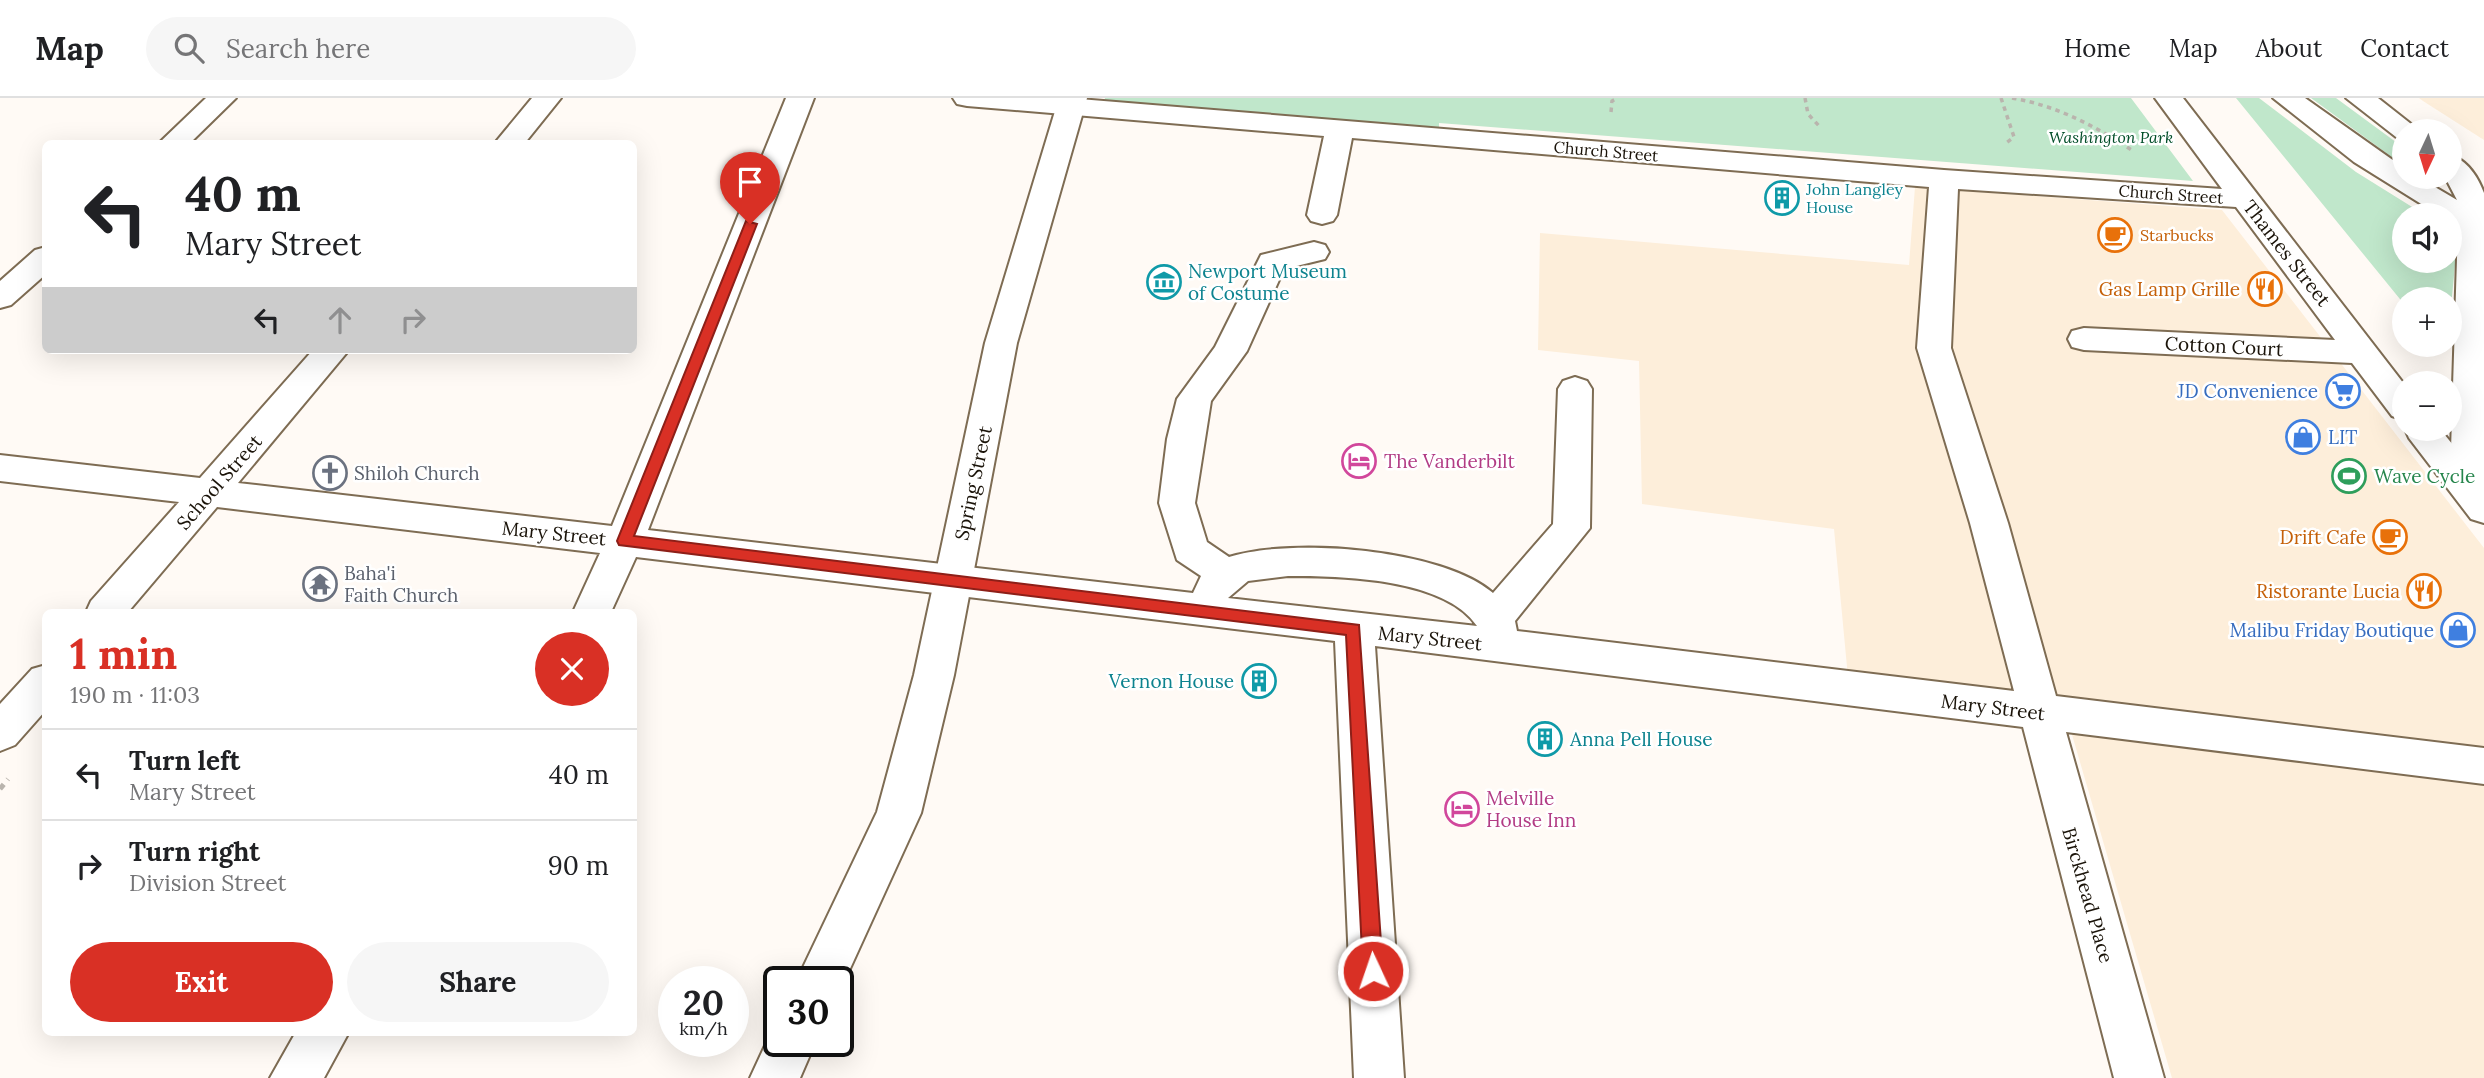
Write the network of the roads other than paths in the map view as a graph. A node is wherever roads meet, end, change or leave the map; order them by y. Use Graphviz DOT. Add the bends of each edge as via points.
graph roads {
  1 [pos="222,98"];
  2 [pos="547,98"];
  3 [pos="800,98"];
  4 [pos="967,98"];
  5 [pos="2169,98"];
  6 [pos="2287,98"];
  7 [pos="2360,98"];
  8 [pos="1071,103"];
  9 [pos="2392,121"];
  10 [pos="1339,130"];
  11 [pos="176,140"];
  12 [pos="511,140"];
  13 [pos="2462,169"];
  14 [pos="1944,178"];
  15 [pos="2462,181"];
  16 [pos="2484,181"];
  17 [pos="2245,199"];
  18 [pos="1322,215"];
  19 [pos="2479,227"];
  20 [pos="1314,252"];
  21 [pos="42,261"];
  22 [pos="0,298"];
  23 [pos="2084,339"];
  24 [pos="2363,352"];
  25 [pos="329,354"];
  26 [pos="1575,389"];
  27 [pos="2392,392"];
  28 [pos="2477,402"];
  29 [pos="2431,441"];
  30 [pos="0,468"];
  31 [pos="210,493"];
  32 [pos="2484,508"];
  33 [pos="625,541"];
  34 [pos="1228,575"];
  35 [pos="952,580"];
  36 [pos="108,609"];
  37 [pos="593,609"];
  38 [pos="1196,610"];
  39 [pos="1354,630"];
  40 [pos="1498,631"];
  41 [pos="42,686"];
  42 [pos="2038,712"];
  43 [pos="0,733"];
  44 [pos="2484,766"];
  45 [pos="827,966"];
  46 [pos="323,1036"];
  47 [pos="785,1057"];
  48 [pos="295,1078"];
  49 [pos="775,1078"];
  50 [pos="1380,1078"];
  51 [pos="2139,1078"];
  1 -- 11 [label="street"];
  2 -- 12 [label="street"];
  3 -- 33 [label="street"];
  4 -- 8 [label="street, Church Street"];
  5 -- 17 [label="street, Thames Street"];
  6 -- 19 [label="street" via="2364,156"];
  7 -- 9 [label="street"];
  8 -- 10 [label="street, Church Street"];
  8 -- 35 [label="street, Spring Street" via="1001,342"];
  10 -- 14 [label="street, Church Street"];
  10 -- 18 [label="street"];
  13 -- 16 [label="street"];
  14 -- 17 [label="street, Church Street"];
  14 -- 42 [label="street, Birckhead Place" via="1934,348 1960,425"];
  15 -- 19 [label="street" via="2473,198"];
  17 -- 24 [label="street, Thames Street"];
  19 -- 28 [label="street" via="2469,306"];
  20 -- 34 [label="street" via="1272,262 1230,351 1194,399 1177,503 1190,550"];
  21 -- 22 [label="street"];
  23 -- 24 [label="street, Cotton Court"];
  24 -- 27 [label="street, Thames Street"];
  25 -- 31 [label="street, School Street"];
  26 -- 40 [label="street" via="1571,528"];
  28 -- 32 [label="street" via="2471,468"];
  29 -- 32 [label="street"];
  30 -- 31 [label="street, Mary Street"];
  31 -- 33 [label="street, Mary Street"];
  31 -- 36 [label="street, School Street"];
  33 -- 35 [label="street, Mary Street"];
  33 -- 37 [label="street"];
  34 -- 38 [label="street"];
  34 -- 40 [label="street" via="1240,568 1272,563 1361,566 1411,574 1460,589"];
  35 -- 38 [label="street, Mary Street"];
  35 -- 45 [label="street, Spring Street" via="934,675 899,813"];
  38 -- 39 [label="street, Mary Street"];
  39 -- 40 [label="street, Mary Street"];
  39 -- 50 [label="street"];
  40 -- 42 [label="street, Mary Street"];
  41 -- 43 [label="street"];
  42 -- 44 [label="street, Mary Street"];
  42 -- 51 [label="street, Birckhead Place"];
  46 -- 48 [label="street"];
  47 -- 49 [label="street"];
}
